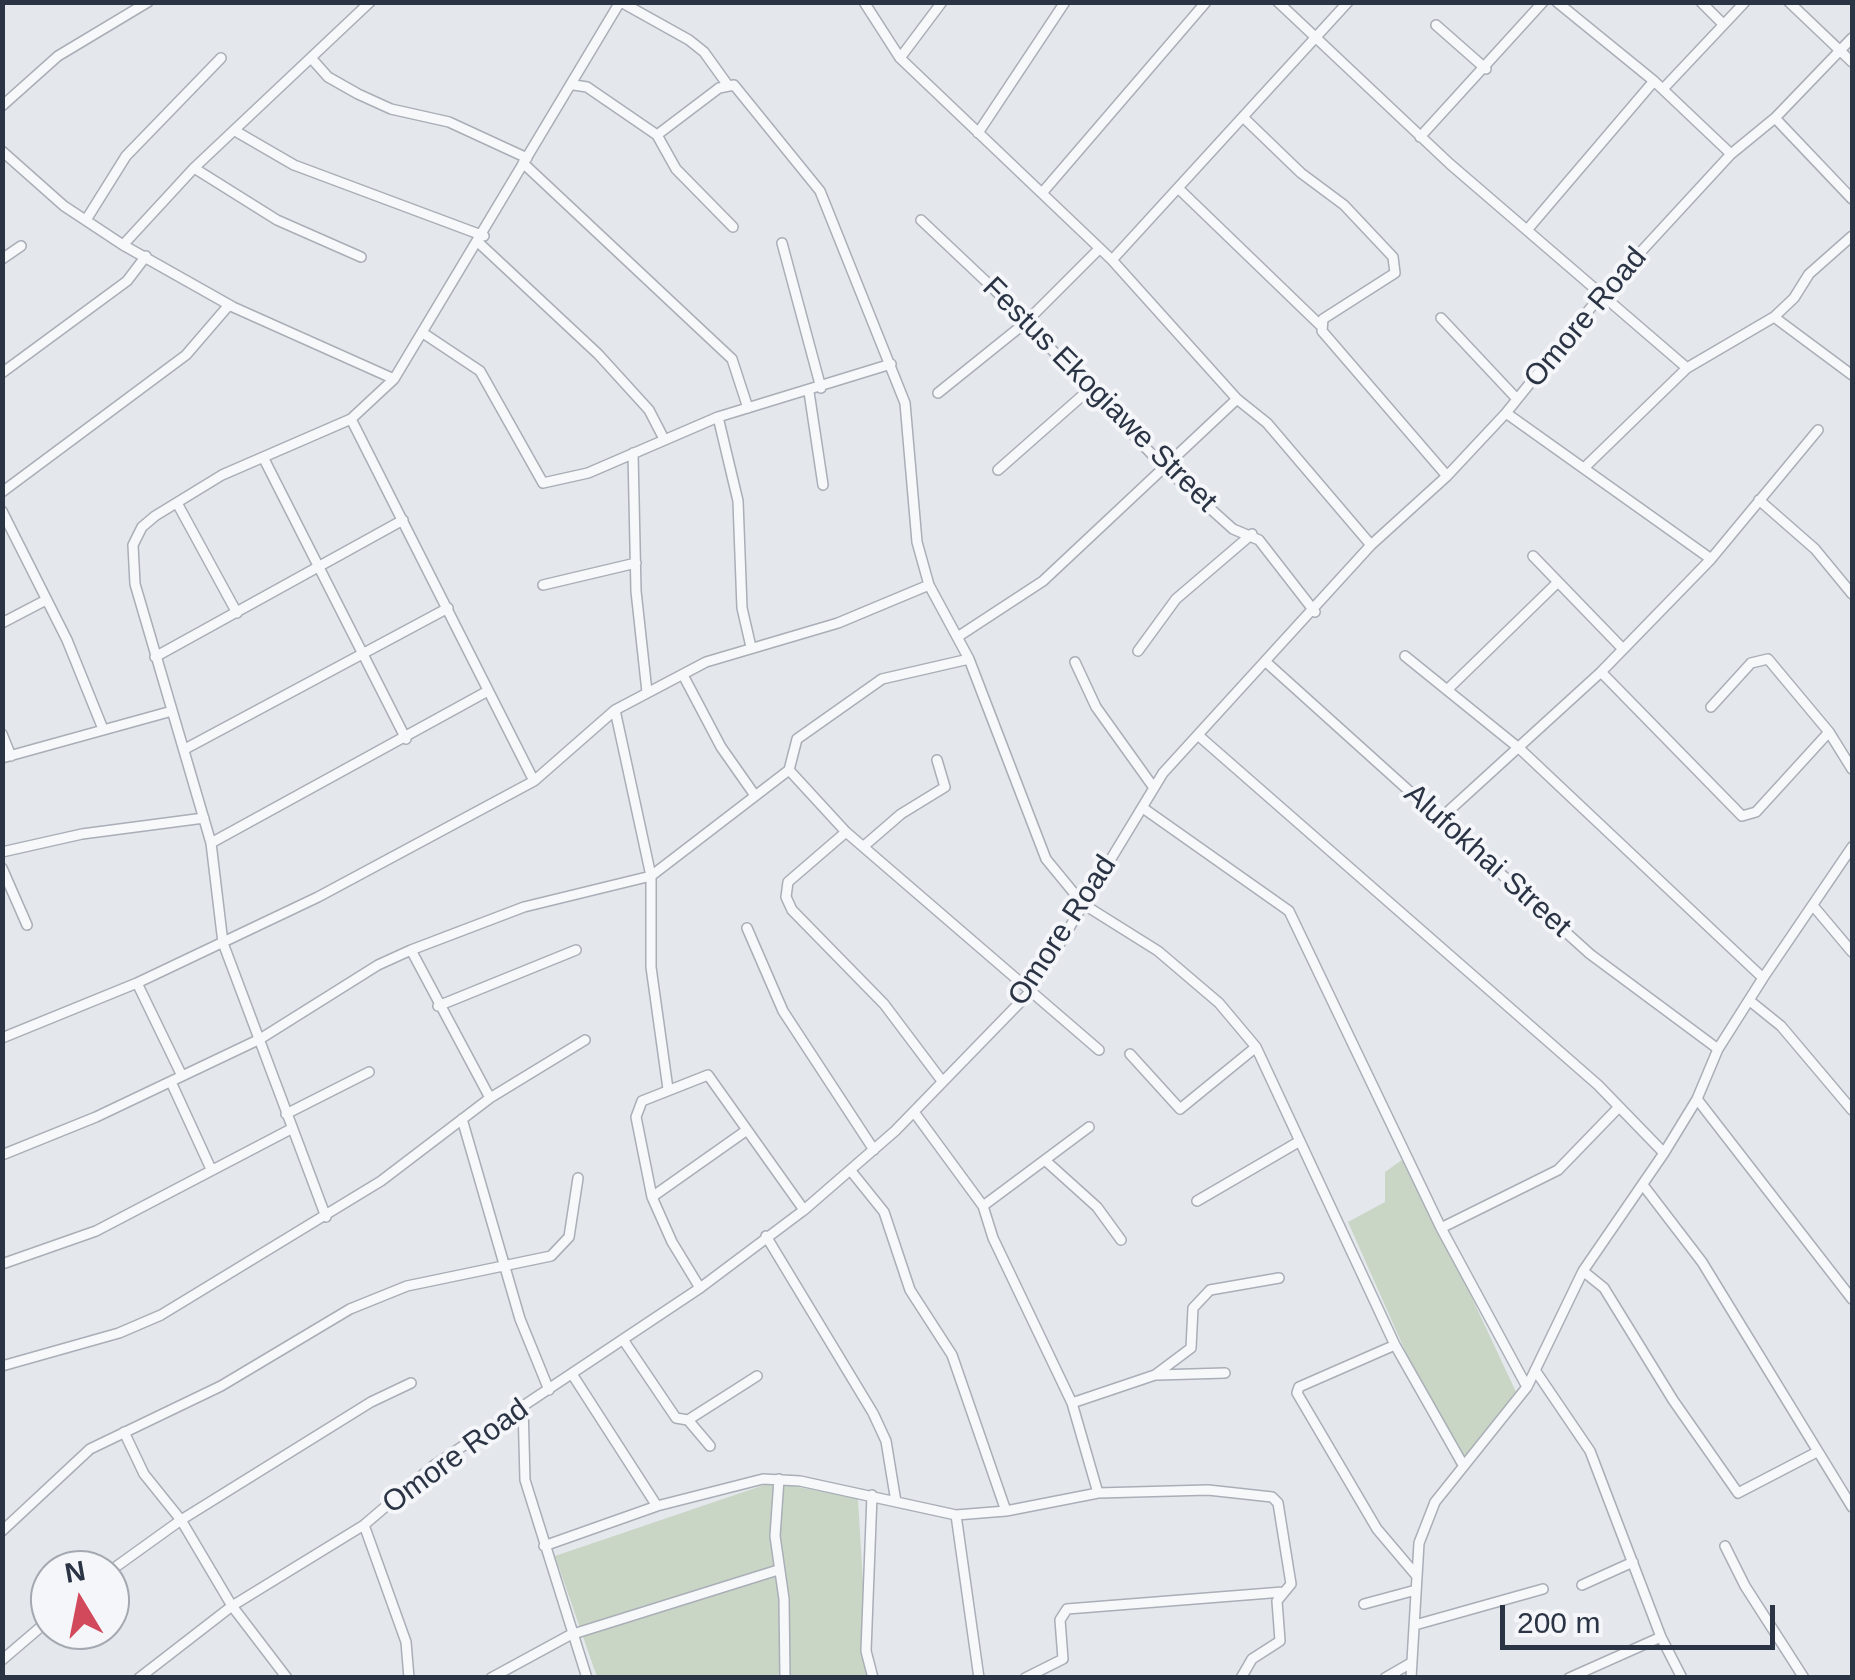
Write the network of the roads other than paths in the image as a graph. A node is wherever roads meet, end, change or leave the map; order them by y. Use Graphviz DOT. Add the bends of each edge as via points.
graph roads {
  1 [pos="148,2"];
  2 [pos="370,2"];
  3 [pos="621,2"];
  4 [pos="864,2"];
  5 [pos="942,2"];
  6 [pos="1065,2"];
  7 [pos="1206,2"];
  8 [pos="1278,2"];
  9 [pos="1348,2"];
  10 [pos="1543,2"];
  11 [pos="1557,2"];
  12 [pos="1701,2"];
  13 [pos="1745,2"];
  14 [pos="1790,2"];
  15 [pos="1723,24"];
  16 [pos="1436,25"];
  17 [pos="1314,38"];
  18 [pos="1852,38"];
  19 [pos="1842,50"];
  20 [pos="220,58"];
  21 [pos="312,58"];
  22 [pos="900,58"];
  23 [pos="1852,62"];
  24 [pos="1486,69"];
  25 [pos="1654,81"];
  26 [pos="727,84"];
  27 [pos="574,85"];
  28 [pos="1663,89"];
  29 [pos="2,106"];
  30 [pos="1775,118"];
  31 [pos="1245,119"];
  32 [pos="238,132"];
  33 [pos="978,133"];
  34 [pos="656,135"];
  35 [pos="1420,137"];
  36 [pos="2,151"];
  37 [pos="1731,154"];
  38 [pos="525,160"];
  39 [pos="194,168"];
  40 [pos="1179,189"];
  41 [pos="1042,192"];
  42 [pos="1852,199"];
  43 [pos="86,220"];
  44 [pos="921,220"];
  45 [pos="733,227"];
  46 [pos="1526,230"];
  47 [pos="1852,236"];
  48 [pos="481,240"];
  49 [pos="782,243"];
  50 [pos="122,245"];
  51 [pos="22,246"];
  52 [pos="1098,250"];
  53 [pos="146,256"];
  54 [pos="361,256"];
  55 [pos="2,259"];
  56 [pos="1112,260"];
  57 [pos="1601,296"];
  58 [pos="230,305"];
  59 [pos="1774,317"];
  60 [pos="1441,318"];
  61 [pos="1025,323"];
  62 [pos="1320,325"];
  63 [pos="423,334"];
  64 [pos="891,364"];
  65 [pos="1687,368"];
  66 [pos="2,373"];
  67 [pos="1852,375"];
  68 [pos="394,379"];
  69 [pos="821,388"];
  70 [pos="1090,388"];
  71 [pos="809,392"];
  72 [pos="938,393"];
  73 [pos="1237,399"];
  74 [pos="1517,399"];
  75 [pos="748,408"];
  76 [pos="1506,413"];
  77 [pos="718,417"];
  78 [pos="351,419"];
  79 [pos="1818,430"];
  80 [pos="664,440"];
  81 [pos="633,454"];
  82 [pos="264,457"];
  83 [pos="1165,468"];
  84 [pos="1584,468"];
  85 [pos="998,470"];
  86 [pos="1447,476"];
  87 [pos="822,485"];
  88 [pos="2,492"];
  89 [pos="1759,500"];
  90 [pos="177,502"];
  91 [pos="2,511"];
  92 [pos="402,520"];
  93 [pos="1252,534"];
  94 [pos="1371,545"];
  95 [pos="1533,556"];
  96 [pos="1710,559"];
  97 [pos="636,563"];
  98 [pos="318,567"];
  99 [pos="1558,582"];
  100 [pos="543,584"];
  101 [pos="929,585"];
  102 [pos="1852,594"];
  103 [pos="46,600"];
  104 [pos="448,608"];
  105 [pos="1315,612"];
  106 [pos="237,613"];
  107 [pos="2,623"];
  108 [pos="959,636"];
  109 [pos="750,647"];
  110 [pos="1623,649"];
  111 [pos="1138,651"];
  112 [pos="361,654"];
  113 [pos="1405,656"];
  114 [pos="155,657"];
  115 [pos="969,659"];
  116 [pos="1075,662"];
  117 [pos="1266,662"];
  118 [pos="1601,672"];
  119 [pos="683,675"];
  120 [pos="1447,690"];
  121 [pos="486,692"];
  122 [pos="647,692"];
  123 [pos="1711,707"];
  124 [pos="615,710"];
  125 [pos="172,712"];
  126 [pos="103,729"];
  127 [pos="1829,732"];
  128 [pos="2,734"];
  129 [pos="1199,736"];
  130 [pos="406,739"];
  131 [pos="186,749"];
  132 [pos="1520,749"];
  133 [pos="7,757"];
  134 [pos="937,760"];
  135 [pos="789,770"];
  136 [pos="1852,770"];
  137 [pos="534,781"];
  138 [pos="1154,788"];
  139 [pos="754,794"];
  140 [pos="1143,808"];
  141 [pos="1442,817"];
  142 [pos="204,818"];
  143 [pos="846,832"];
  144 [pos="211,843"];
  145 [pos="864,846"];
  146 [pos="1852,847"];
  147 [pos="2,852"];
  148 [pos="2,868"];
  149 [pos="651,876"];
  150 [pos="1083,904"];
  151 [pos="1814,908"];
  152 [pos="27,925"];
  153 [pos="747,928"];
  154 [pos="223,943"];
  155 [pos="411,950"];
  156 [pos="576,950"];
  157 [pos="1852,952"];
  158 [pos="1762,978"];
  159 [pos="136,983"];
  160 [pos="1031,990"];
  161 [pos="1750,1001"];
  162 [pos="438,1006"];
  163 [pos="2,1038"];
  164 [pos="260,1039"];
  165 [pos="585,1040"];
  166 [pos="1256,1047"];
  167 [pos="1718,1049"];
  168 [pos="1099,1050"];
  169 [pos="1130,1054"];
  170 [pos="369,1072"];
  171 [pos="182,1076"];
  172 [pos="942,1081"];
  173 [pos="171,1082"];
  174 [pos="668,1088"];
  175 [pos="490,1098"];
  176 [pos="1697,1099"];
  177 [pos="1619,1107"];
  178 [pos="1852,1110"];
  179 [pos="914,1112"];
  180 [pos="286,1114"];
  181 [pos="462,1119"];
  182 [pos="1089,1127"];
  183 [pos="291,1129"];
  184 [pos="746,1130"];
  185 [pos="1300,1141"];
  186 [pos="874,1150"];
  187 [pos="1664,1154"];
  188 [pos="2,1155"];
  189 [pos="1047,1162"];
  190 [pos="212,1169"];
  191 [pos="850,1171"];
  192 [pos="578,1178"];
  193 [pos="1643,1185"];
  194 [pos="652,1197"];
  195 [pos="1197,1201"];
  196 [pos="983,1206"];
  197 [pos="804,1210"];
  198 [pos="326,1217"];
  199 [pos="1442,1228"];
  200 [pos="766,1236"];
  201 [pos="1121,1240"];
  202 [pos="502,1263"];
  203 [pos="2,1264"];
  204 [pos="1582,1271"];
  205 [pos="1279,1278"];
  206 [pos="700,1288"];
  207 [pos="1852,1299"];
  208 [pos="624,1341"];
  209 [pos="1394,1344"];
  210 [pos="2,1366"];
  211 [pos="1536,1370"];
  212 [pos="1225,1373"];
  213 [pos="572,1374"];
  214 [pos="1155,1375"];
  215 [pos="758,1376"];
  216 [pos="411,1383"];
  217 [pos="1527,1387"];
  218 [pos="549,1390"];
  219 [pos="1072,1403"];
  220 [pos="523,1405"];
  221 [pos="688,1420"];
  222 [pos="124,1432"];
  223 [pos="710,1446"];
  224 [pos="1816,1452"];
  225 [pos="1462,1463"];
  226 [pos="779,1480"];
  227 [pos="1098,1493"];
  228 [pos="872,1495"];
  229 [pos="896,1502"];
  230 [pos="656,1506"];
  231 [pos="1852,1507"];
  232 [pos="1006,1511"];
  233 [pos="956,1516"];
  234 [pos="181,1520"];
  235 [pos="364,1525"];
  236 [pos="2,1530"];
  237 [pos="544,1546"];
  238 [pos="1726,1546"];
  239 [pos="130,1557"];
  240 [pos="1633,1562"];
  241 [pos="778,1570"];
  242 [pos="1416,1575"];
  243 [pos="1582,1585"];
  244 [pos="1543,1588"];
  245 [pos="1416,1590"];
  246 [pos="1283,1592"];
  247 [pos="1364,1604"];
  248 [pos="232,1606"];
  249 [pos="1415,1625"];
  250 [pos="570,1635"];
  251 [pos="30,1636"];
  252 [pos="1660,1637"];
  253 [pos="2,1660"];
  254 [pos="1411,1663"];
  255 [pos="144,1676"];
  256 [pos="287,1678"];
  257 [pos="409,1678"];
  258 [pos="491,1678"];
  259 [pos="587,1678"];
  260 [pos="785,1678"];
  261 [pos="873,1678"];
  262 [pos="979,1678"];
  263 [pos="1024,1678"];
  264 [pos="1241,1678"];
  265 [pos="1385,1678"];
  266 [pos="1410,1678"];
  267 [pos="1569,1678"];
  268 [pos="1682,1678"];
  269 [pos="1804,1678"];
  1 -- 29 [label="street" via="58,56"];
  2 -- 21 [label="street"];
  3 -- 26 [label="street" via="689,40"];
  3 -- 27 [label="street"];
  4 -- 22 [label="street"];
  5 -- 22 [label="street"];
  6 -- 33 [label="street"];
  7 -- 41 [label="street"];
  8 -- 17 [label="street"];
  9 -- 17 [label="street"];
  10 -- 24 [label="street"];
  11 -- 25 [label="street"];
  12 -- 15 [label="street"];
  13 -- 15 [label="street"];
  14 -- 19 [label="street"];
  15 -- 28 [label="street"];
  16 -- 24 [label="street"];
  17 -- 31 [label="street"];
  17 -- 35 [label="street"];
  18 -- 19 [label="street, Omore Road"];
  19 -- 23 [label="street"];
  19 -- 30 [label="street, Omore Road"];
  20 -- 43 [label="street" via="126,156"];
  21 -- 32 [label="street"];
  21 -- 38 [label="street" via="328,78 358,94 449,122"];
  22 -- 33 [label="street"];
  24 -- 35 [label="street"];
  25 -- 28 [label="street"];
  25 -- 46 [label="street"];
  26 -- 34 [label="street"];
  26 -- 64 [label="street" via="820,192"];
  27 -- 34 [label="street" via="587,87"];
  27 -- 38 [label="street"];
  28 -- 37 [label="street"];
  30 -- 37 [label="street, Omore Road"];
  30 -- 42 [label="street"];
  31 -- 40 [label="street"];
  31 -- 62 [label="street" via="1344,205 1397,266"];
  32 -- 39 [label="street"];
  32 -- 48 [label="street" via="294,165"];
  33 -- 41 [label="street"];
  34 -- 45 [label="street" via="676,169"];
  35 -- 46 [label="street"];
  36 -- 43 [label="street"];
  37 -- 57 [label="street, Omore Road"];
  38 -- 48 [label="street"];
  38 -- 75 [label="street" via="732,360"];
  39 -- 50 [label="street"];
  39 -- 54 [label="street" via="278,220"];
  40 -- 56 [label="street"];
  40 -- 62 [label="street"];
  41 -- 52 [label="street"];
  43 -- 50 [label="street"];
  44 -- 61 [label="street, Festus Ekogiawe Street"];
  46 -- 57 [label="street"];
  47 -- 59 [label="street" via="1808,274"];
  48 -- 63 [label="street"];
  48 -- 80 [label="street" via="598,354 649,410"];
  49 -- 69 [label="street"];
  50 -- 53 [label="street"];
  51 -- 55 [label="street"];
  52 -- 56 [label="street"];
  52 -- 61 [label="street"];
  53 -- 58 [label="street"];
  53 -- 66 [label="street" via="127,281"];
  56 -- 73 [label="street"];
  57 -- 65 [label="street"];
  57 -- 74 [label="street, Omore Road"];
  58 -- 68 [label="street"];
  58 -- 88 [label="street" via="186,355"];
  59 -- 65 [label="street"];
  59 -- 67 [label="street"];
  60 -- 74 [label="street"];
  61 -- 70 [label="street, Festus Ekogiawe Street"];
  61 -- 72 [label="street"];
  62 -- 86 [label="street" via="1350,369"];
  63 -- 68 [label="street"];
  63 -- 81 [label="street" via="480,371 542,482"];
  64 -- 69 [label="street"];
  64 -- 101 [label="street" via="905,403 917,542"];
  65 -- 84 [label="street"];
  68 -- 78 [label="street"];
  69 -- 71 [label="street"];
  70 -- 83 [label="street, Festus Ekogiawe Street"];
  70 -- 85 [label="street"];
  71 -- 75 [label="street"];
  71 -- 87 [label="street"];
  73 -- 83 [label="street"];
  73 -- 94 [label="street" via="1267,423"];
  74 -- 76 [label="street, Omore Road"];
  75 -- 77 [label="street"];
  76 -- 84 [label="street"];
  76 -- 86 [label="street, Omore Road"];
  77 -- 80 [label="street"];
  77 -- 109 [label="street" via="738,502"];
  78 -- 82 [label="street"];
  78 -- 92 [label="street"];
  79 -- 89 [label="street"];
  80 -- 81 [label="street"];
  81 -- 97 [label="street"];
  82 -- 90 [label="street"];
  82 -- 98 [label="street"];
  83 -- 93 [label="street, Festus Ekogiawe Street" via="1233,529"];
  83 -- 108 [label="street" via="1043,580"];
  84 -- 96 [label="street"];
  86 -- 94 [label="street, Omore Road"];
  89 -- 96 [label="street"];
  89 -- 102 [label="street"];
  90 -- 106 [label="street"];
  90 -- 114 [label="street" via="142,527 133,545"];
  91 -- 103 [label="street"];
  92 -- 98 [label="street"];
  92 -- 104 [label="street"];
  93 -- 105 [label="street, Festus Ekogiawe Street"];
  93 -- 111 [label="street" via="1176,600"];
  94 -- 105 [label="street, Omore Road"];
  95 -- 99 [label="street"];
  96 -- 110 [label="street"];
  97 -- 100 [label="street"];
  97 -- 122 [label="street"];
  98 -- 106 [label="street"];
  98 -- 112 [label="street"];
  99 -- 110 [label="street"];
  99 -- 120 [label="street"];
  101 -- 108 [label="street"];
  101 -- 109 [label="street" via="838,622"];
  103 -- 107 [label="street"];
  103 -- 126 [label="street"];
  104 -- 112 [label="street"];
  104 -- 121 [label="street"];
  105 -- 117 [label="street, Omore Road"];
  106 -- 114 [label="street"];
  108 -- 115 [label="street"];
  109 -- 119 [label="street"];
  110 -- 118 [label="street"];
  112 -- 130 [label="street"];
  112 -- 131 [label="street"];
  113 -- 120 [label="street"];
  114 -- 125 [label="street"];
  115 -- 135 [label="street" via="882,679 797,739"];
  115 -- 150 [label="street" via="1046,860"];
  116 -- 138 [label="street" via="1096,706"];
  117 -- 129 [label="street, Omore Road"];
  117 -- 141 [label="street, Alufokhai Street"];
  118 -- 127 [label="street" via="1742,816 1756,812"];
  118 -- 132 [label="street"];
  119 -- 122 [label="street"];
  119 -- 139 [label="street"];
  120 -- 132 [label="street"];
  121 -- 130 [label="street"];
  121 -- 137 [label="street"];
  122 -- 124 [label="street"];
  123 -- 127 [label="street" via="1752,663 1768,659"];
  124 -- 137 [label="street"];
  124 -- 149 [label="street"];
  125 -- 126 [label="street"];
  125 -- 131 [label="street"];
  126 -- 133 [label="street"];
  127 -- 136 [label="street"];
  128 -- 133 [label="street"];
  129 -- 138 [label="street, Omore Road"];
  129 -- 177 [label="street"];
  130 -- 144 [label="street"];
  131 -- 142 [label="street"];
  132 -- 141 [label="street"];
  132 -- 158 [label="street"];
  134 -- 145 [label="street" via="945,788"];
  135 -- 139 [label="street"];
  135 -- 143 [label="street"];
  137 -- 154 [label="street"];
  138 -- 140 [label="street, Omore Road"];
  139 -- 149 [label="street"];
  140 -- 150 [label="street, Omore Road"];
  140 -- 199 [label="street" via="1289,911"];
  141 -- 167 [label="street, Alufokhai Street" via="1590,954"];
  142 -- 144 [label="street"];
  142 -- 147 [label="street"];
  143 -- 145 [label="street"];
  143 -- 172 [label="street" via="788,882 786,897 884,1004"];
  144 -- 154 [label="street"];
  145 -- 160 [label="street"];
  146 -- 151 [label="street"];
  148 -- 152 [label="street"];
  149 -- 155 [label="street" via="524,907"];
  149 -- 174 [label="street" via="651,967"];
  150 -- 160 [label="street, Omore Road"];
  150 -- 166 [label="street" via="1158,951"];
  151 -- 157 [label="street"];
  151 -- 158 [label="street"];
  153 -- 186 [label="street" via="783,1011"];
  154 -- 159 [label="street"];
  154 -- 164 [label="street"];
  155 -- 162 [label="street"];
  155 -- 164 [label="street"];
  156 -- 162 [label="street"];
  158 -- 161 [label="street"];
  159 -- 163 [label="street"];
  159 -- 171 [label="street"];
  160 -- 168 [label="street"];
  160 -- 172 [label="street, Omore Road"];
  161 -- 167 [label="street"];
  161 -- 178 [label="street" via="1782,1026"];
  162 -- 175 [label="street"];
  164 -- 171 [label="street"];
  164 -- 180 [label="street"];
  165 -- 175 [label="street"];
  166 -- 169 [label="street" via="1180,1110"];
  166 -- 185 [label="street"];
  167 -- 176 [label="street"];
  170 -- 180 [label="street"];
  171 -- 173 [label="street"];
  172 -- 179 [label="street, Omore Road"];
  173 -- 188 [label="street"];
  173 -- 190 [label="street"];
  174 -- 184 [label="street" via="708,1075"];
  174 -- 194 [label="street" via="638,1107"];
  175 -- 181 [label="street"];
  176 -- 187 [label="street"];
  176 -- 207 [label="street"];
  177 -- 187 [label="street"];
  177 -- 199 [label="street" via="1558,1170"];
  179 -- 186 [label="street, Omore Road"];
  179 -- 196 [label="street"];
  180 -- 183 [label="street"];
  181 -- 198 [label="street"];
  181 -- 202 [label="street"];
  182 -- 189 [label="street"];
  183 -- 190 [label="street"];
  183 -- 198 [label="street"];
  184 -- 194 [label="street"];
  184 -- 197 [label="street"];
  185 -- 195 [label="street"];
  185 -- 209 [label="street"];
  186 -- 191 [label="street, Omore Road"];
  187 -- 193 [label="street"];
  189 -- 196 [label="street"];
  189 -- 201 [label="street" via="1097,1207"];
  190 -- 203 [label="street" via="96,1230"];
  191 -- 197 [label="street, Omore Road"];
  191 -- 232 [label="street" via="884,1212 910,1290 952,1355"];
  192 -- 202 [label="street" via="570,1237 562,1249"];
  193 -- 204 [label="street"];
  193 -- 224 [label="street" via="1702,1262"];
  194 -- 206 [label="street"];
  196 -- 219 [label="street"];
  197 -- 200 [label="street, Omore Road"];
  198 -- 210 [label="street" via="161,1316"];
  199 -- 217 [label="street"];
  200 -- 206 [label="street, Omore Road"];
  200 -- 229 [label="street" via="873,1413 886,1441"];
  202 -- 218 [label="street"];
  202 -- 222 [label="street" via="407,1286 350,1310 221,1386"];
  204 -- 211 [label="street"];
  204 -- 224 [label="street" via="1604,1288 1738,1493"];
  205 -- 214 [label="street" via="1210,1290 1198,1299 1192,1308 1194,1342"];
  206 -- 208 [label="street, Omore Road"];
  208 -- 213 [label="street, Omore Road"];
  208 -- 221 [label="street" via="676,1418"];
  209 -- 225 [label="street"];
  209 -- 242 [label="street" via="1297,1393 1377,1529"];
  211 -- 217 [label="street"];
  211 -- 240 [label="street" via="1590,1451"];
  212 -- 214 [label="street"];
  213 -- 218 [label="street, Omore Road"];
  213 -- 230 [label="street"];
  214 -- 219 [label="street"];
  215 -- 221 [label="street"];
  216 -- 234 [label="street"];
  217 -- 225 [label="street"];
  218 -- 220 [label="street, Omore Road"];
  219 -- 227 [label="street"];
  220 -- 235 [label="street, Omore Road" via="433,1466"];
  220 -- 237 [label="street" via="525,1480"];
  221 -- 223 [label="street"];
  222 -- 234 [label="street" via="144,1474"];
  222 -- 236 [label="street" via="90,1448"];
  224 -- 231 [label="street"];
  225 -- 242 [label="street" via="1435,1502 1419,1543"];
  226 -- 228 [label="street"];
  226 -- 230 [label="street"];
  226 -- 241 [label="street"];
  227 -- 232 [label="street"];
  227 -- 246 [label="street" via="1208,1490 1272,1498 1290,1584"];
  228 -- 229 [label="street"];
  228 -- 261 [label="street" via="866,1651"];
  229 -- 233 [label="street"];
  230 -- 237 [label="street"];
  232 -- 233 [label="street"];
  233 -- 262 [label="street"];
  234 -- 239 [label="street"];
  234 -- 248 [label="street"];
  235 -- 248 [label="street, Omore Road"];
  235 -- 257 [label="street" via="406,1642"];
  237 -- 250 [label="street"];
  238 -- 269 [label="street"];
  240 -- 243 [label="street"];
  240 -- 252 [label="street"];
  241 -- 250 [label="street"];
  241 -- 260 [label="street"];
  242 -- 245 [label="street"];
  244 -- 249 [label="street"];
  245 -- 247 [label="street"];
  245 -- 249 [label="street"];
  246 -- 263 [label="street" via="1067,1609 1060,1620 1063,1659"];
  246 -- 264 [label="street" via="1277,1601 1280,1641 1252,1660"];
  248 -- 255 [label="street, Omore Road"];
  248 -- 256 [label="street"];
  249 -- 254 [label="street"];
  250 -- 258 [label="street"];
  250 -- 259 [label="street"];
  251 -- 253 [label="street"];
  252 -- 267 [label="street"];
  252 -- 268 [label="street"];
  254 -- 265 [label="street"];
  254 -- 266 [label="street"];
}
